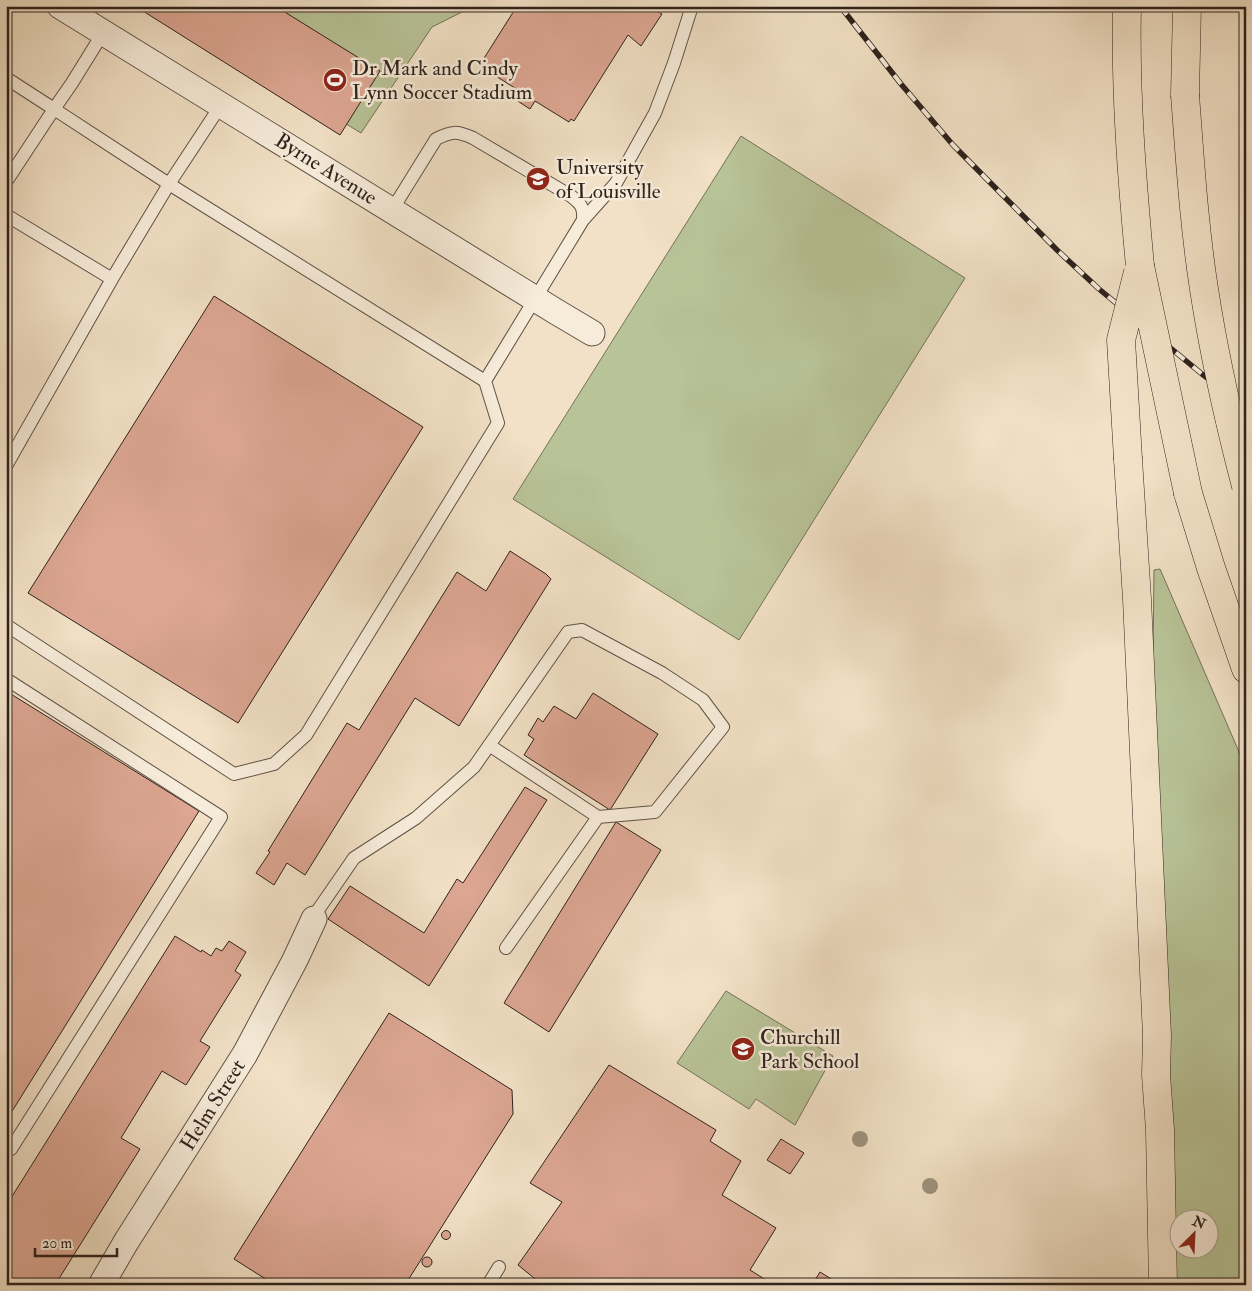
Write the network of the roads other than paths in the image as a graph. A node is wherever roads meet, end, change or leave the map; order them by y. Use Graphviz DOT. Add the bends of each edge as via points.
graph roads {
  1 [pos="60,6"];
  2 [pos="692,6"];
  3 [pos="1127,6"];
  4 [pos="1187,6"];
  5 [pos="103,33"];
  6 [pos="6,78"];
  7 [pos="221,105"];
  8 [pos="54,109"];
  9 [pos="6,182"];
  10 [pos="169,184"];
  11 [pos="392,210"];
  12 [pos="6,215"];
  13 [pos="583,220"];
  14 [pos="1140,266"];
  15 [pos="112,278"];
  16 [pos="535,299"];
  17 [pos="592,332"];
  18 [pos="485,381"];
  19 [pos="6,466"];
  20 [pos="1246,486"];
  21 [pos="6,625"];
  22 [pos="1246,670"];
  23 [pos="6,679"];
  24 [pos="488,745"];
  25 [pos="598,817"];
  26 [pos="314,919"];
  27 [pos="506,948"];
  28 [pos="11,1149"];
  29 [pos="500,1267"];
  30 [pos="101,1285"];
  31 [pos="488,1285"];
  32 [pos="1163,1285"];
  1 -- 5 [label="street, Byrne Avenue"];
  2 -- 13 [label="lane" via="655,113 616,183"];
  3 -- 14 [label="highway" via="1131,173"];
  4 -- 20 [label="highway, bridge" via="1185,95 1204,289 1232,433"];
  5 -- 7 [label="street, Byrne Avenue"];
  5 -- 8 [label="lane"];
  6 -- 8 [label="lane"];
  7 -- 10 [label="lane"];
  7 -- 11 [label="street, Byrne Avenue"];
  8 -- 9 [label="lane"];
  8 -- 10 [label="lane"];
  10 -- 15 [label="lane"];
  10 -- 18 [label="lane"];
  11 -- 13 [label="lane" via="436,139 461,133 571,196 580,203 584,211"];
  11 -- 16 [label="street, Byrne Avenue"];
  12 -- 15 [label="lane"];
  13 -- 16 [label="lane"];
  14 -- 22 [label="highway, bridge" via="1188,493"];
  14 -- 32 [label="highway, bridge" via="1121,340 1137,598 1157,1036"];
  15 -- 19 [label="lane"];
  16 -- 17 [label="street, Byrne Avenue"];
  16 -- 18 [label="lane"];
  18 -- 21 [label="lane" via="498,423 306,735 274,764 234,774"];
  23 -- 28 [label="lane" via="221,817"];
  24 -- 25 [label="lane"];
  24 -- 25 [label="lane" via="568,632 582,630 662,673 704,700 723,727 655,812"];
  24 -- 26 [label="lane" via="474,766 416,818 354,858"];
  25 -- 27 [label="lane"];
  26 -- 30 [label="street, Helm Street" via="245,1054"];
  29 -- 31 [label="lane"];
}
